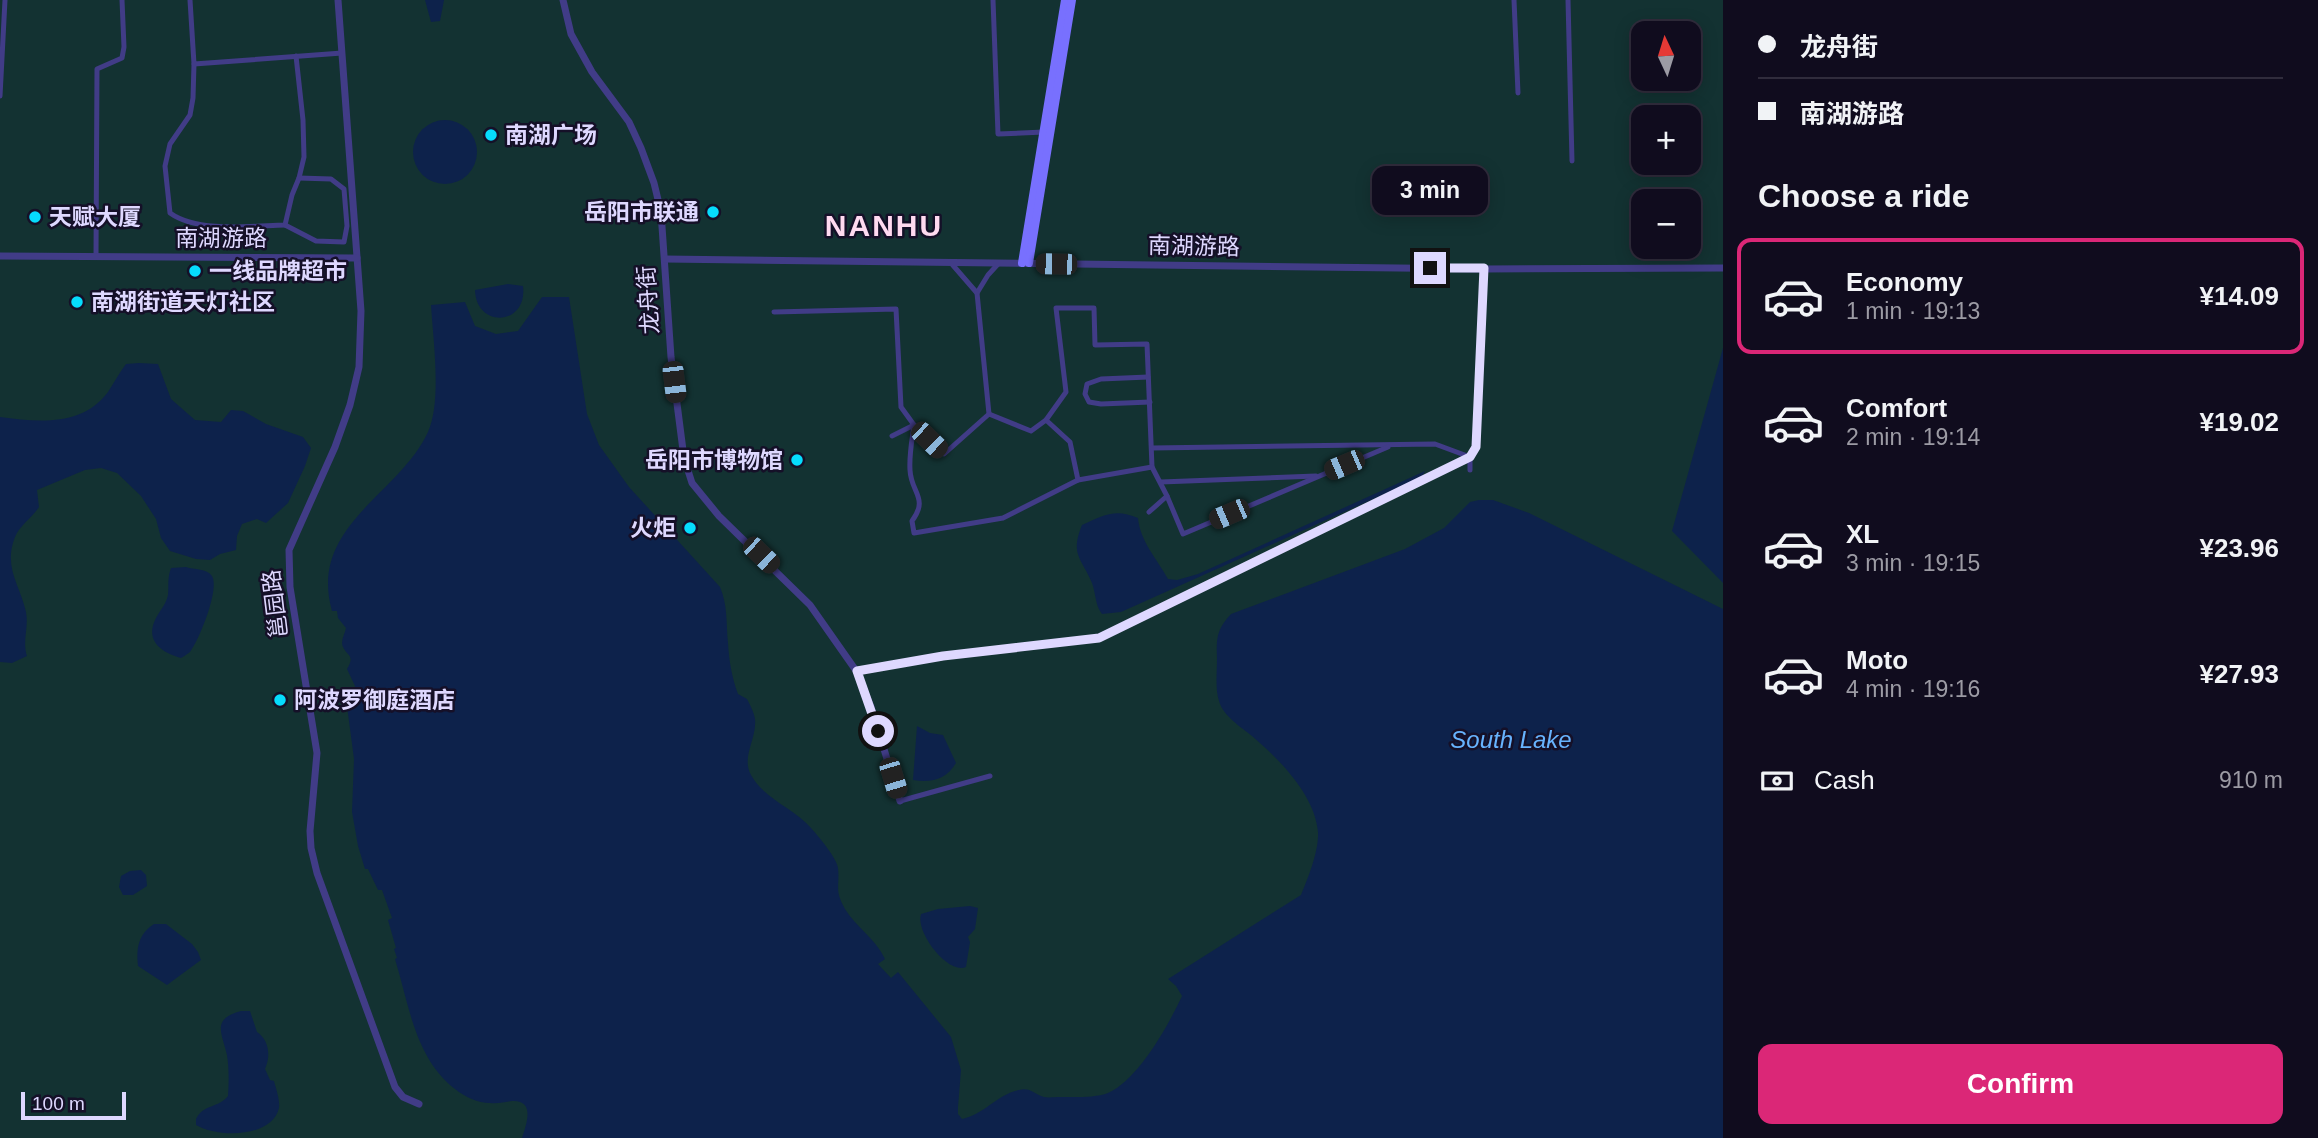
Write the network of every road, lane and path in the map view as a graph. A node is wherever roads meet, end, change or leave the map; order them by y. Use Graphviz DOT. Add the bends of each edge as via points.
graph roads {
  1 [pos="5,0"];
  2 [pos="122,0"];
  3 [pos="190,0"];
  4 [pos="338,0"];
  5 [pos="563,0"];
  6 [pos="993,0"];
  7 [pos="1065,0"];
  8 [pos="1072,0"];
  9 [pos="1514,0"];
  10 [pos="1568,0"];
  11 [pos="341,53"];
  12 [pos="296,56"];
  13 [pos="194,64"];
  14 [pos="1518,93"];
  15 [pos="0,96"];
  16 [pos="1044,132"];
  17 [pos="1572,161"];
  18 [pos="299,178"];
  19 [pos="285,225"];
  20 [pos="0,256"];
  21 [pos="96,257"];
  22 [pos="357,258"];
  23 [pos="665,259"];
  24 [pos="951,262"];
  25 [pos="999,263"];
  26 [pos="1026,263"];
  27 [pos="1484,268"];
  28 [pos="1723,268"];
  29 [pos="977,293"];
  30 [pos="774,312"];
  31 [pos="1148,377"];
  32 [pos="1150,402"];
  33 [pos="989,414"];
  34 [pos="1046,419"];
  35 [pos="914,425"];
  36 [pos="892,436"];
  37 [pos="1392,445"];
  38 [pos="1152,448"];
  39 [pos="1470,457"];
  40 [pos="1152,467"];
  41 [pos="1470,470"];
  42 [pos="1320,475"];
  43 [pos="1078,480"];
  44 [pos="1161,482"];
  45 [pos="1167,496"];
  46 [pos="1149,512"];
  47 [pos="857,671"];
  48 [pos="990,776"];
  49 [pos="900,802"];
  50 [pos="419,1104"];
  1 -- 15 [label="street"];
  2 -- 21 [label="street" via="122,58 97,69"];
  3 -- 13 [label="street"];
  4 -- 11 [label="street, 邕园路"];
  5 -- 23 [label="street, 龙舟街" via="570,34 629,122 641,148 661,212"];
  6 -- 16 [label="street" via="998,134"];
  7 -- 16 [label="main road"];
  8 -- 26 [label="main road"];
  9 -- 14 [label="street"];
  10 -- 17 [label="street"];
  11 -- 12 [label="street"];
  11 -- 22 [label="street, 邕园路"];
  12 -- 13 [label="street"];
  12 -- 18 [label="street" via="304,158"];
  13 -- 19 [label="street" via="190,116 170,144 165,166 170,213 182,221 220,226"];
  16 -- 26 [label="main road"];
  18 -- 19 [label="street"];
  18 -- 19 [label="street" via="331,179 344,189 344,242 316,241"];
  20 -- 21 [label="street, 南湖游路"];
  21 -- 22 [label="street, 南湖游路"];
  22 -- 50 [label="street, 邕园路" via="359,367 335,447 289,550 290,587 317,753 310,831 317,873 395,1087 403,1097"];
  23 -- 24 [label="street, 南湖游路"];
  23 -- 47 [label="street, 龙舟街" via="671,357 684,458 692,483 719,516 810,605"];
  24 -- 25 [label="street, 南湖游路"];
  24 -- 29 [label="street"];
  25 -- 26 [label="street, 南湖游路"];
  25 -- 29 [label="street"];
  26 -- 27 [label="street, 南湖游路"];
  27 -- 28 [label="street, 南湖游路"];
  27 -- 39 [label="street" via="1476,447"];
  29 -- 33 [label="street"];
  30 -- 35 [label="street" via="896,309 901,407"];
  31 -- 32 [label="street"];
  31 -- 32 [label="street" via="1101,379 1087,384 1085,394 1089,402 1101,404"];
  31 -- 34 [label="street" via="1147,344 1095,345 1094,308 1056,308 1066,391"];
  32 -- 38 [label="street"];
  33 -- 34 [label="street" via="1031,431"];
  33 -- 35 [label="street" via="944,454"];
  34 -- 43 [label="street" via="1070,442"];
  35 -- 36 [label="street"];
  35 -- 43 [label="street" via="910,473 920,498 912,521 914,533 1003,518"];
  37 -- 38 [label="street"];
  37 -- 39 [label="street" via="1435,444"];
  37 -- 42 [label="street"];
  38 -- 40 [label="street"];
  39 -- 41 [label="street"];
  39 -- 47 [label="street" via="1099,638"];
  40 -- 43 [label="street"];
  40 -- 44 [label="street"];
  42 -- 44 [label="street"];
  42 -- 45 [label="street" via="1183,534"];
  44 -- 45 [label="street"];
  45 -- 46 [label="street"];
  47 -- 49 [label="street, 龙舟街"];
  48 -- 49 [label="street"];
}
